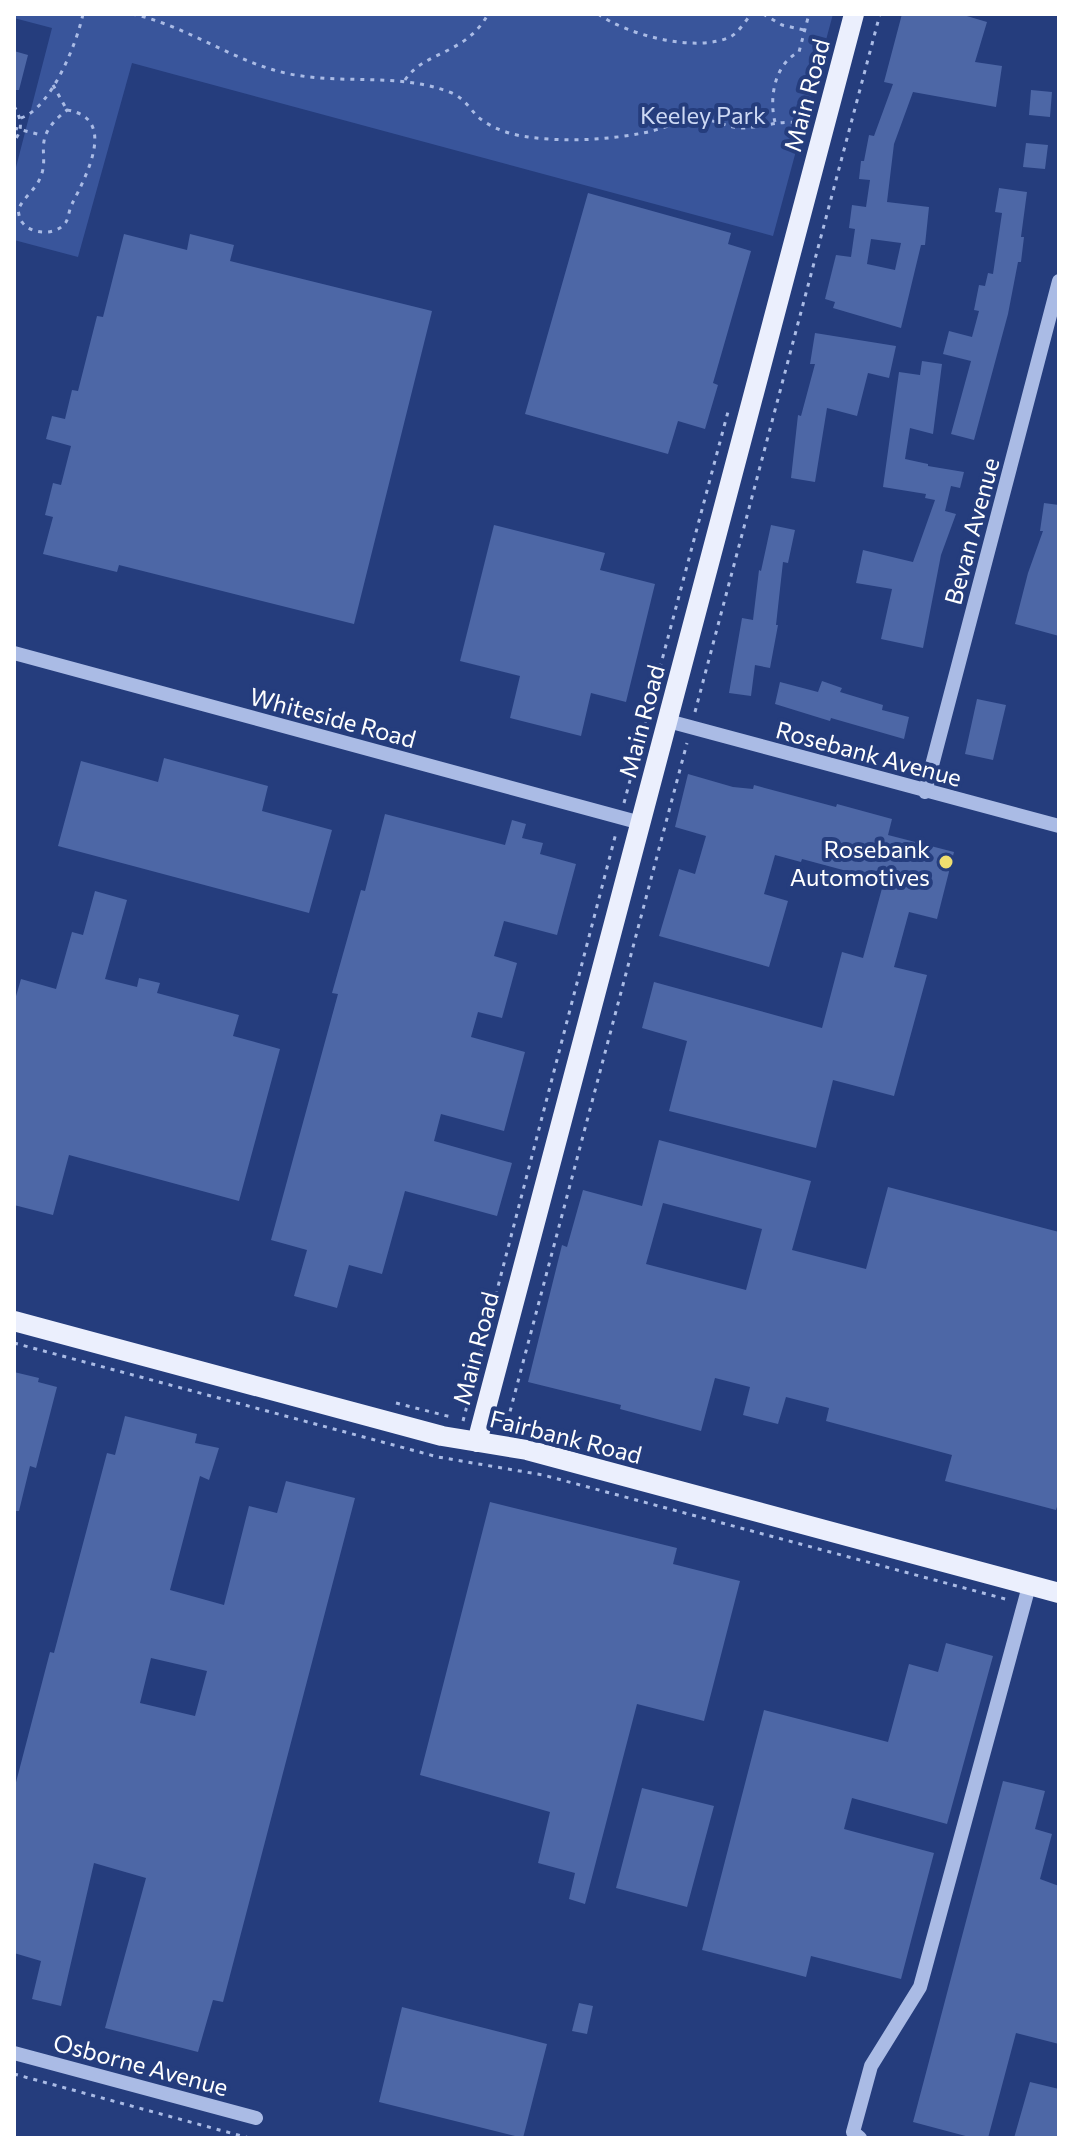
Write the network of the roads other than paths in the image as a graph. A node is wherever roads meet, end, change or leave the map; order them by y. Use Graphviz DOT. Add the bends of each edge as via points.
graph roads {
  1 [pos="854,14"];
  2 [pos="1059,281"];
  3 [pos="14,653"];
  4 [pos="668,721"];
  5 [pos="925,792"];
  6 [pos="641,823"];
  7 [pos="1059,826"];
  8 [pos="14,1321"];
  9 [pos="480,1432"];
  10 [pos="1059,1593"];
  11 [pos="1026,1595"];
  12 [pos="14,2053"];
  13 [pos="256,2118"];
  14 [pos="860,2138"];
  1 -- 4 [label="main road, Main Road"];
  2 -- 5 [label="street, Bevan Avenue"];
  3 -- 6 [label="street, Whiteside Road"];
  4 -- 5 [label="street, Rosebank Avenue"];
  4 -- 6 [label="main road, Main Road"];
  5 -- 7 [label="street, Rosebank Avenue"];
  6 -- 9 [label="main road, Main Road"];
  8 -- 9 [label="main road, Fairbank Road" via="442,1436"];
  9 -- 11 [label="main road, Fairbank Road"];
  10 -- 11 [label="main road, Fairbank Road"];
  11 -- 14 [label="street" via="920,1987 871,2066 853,2132"];
  12 -- 13 [label="street, Osborne Avenue"];
}
